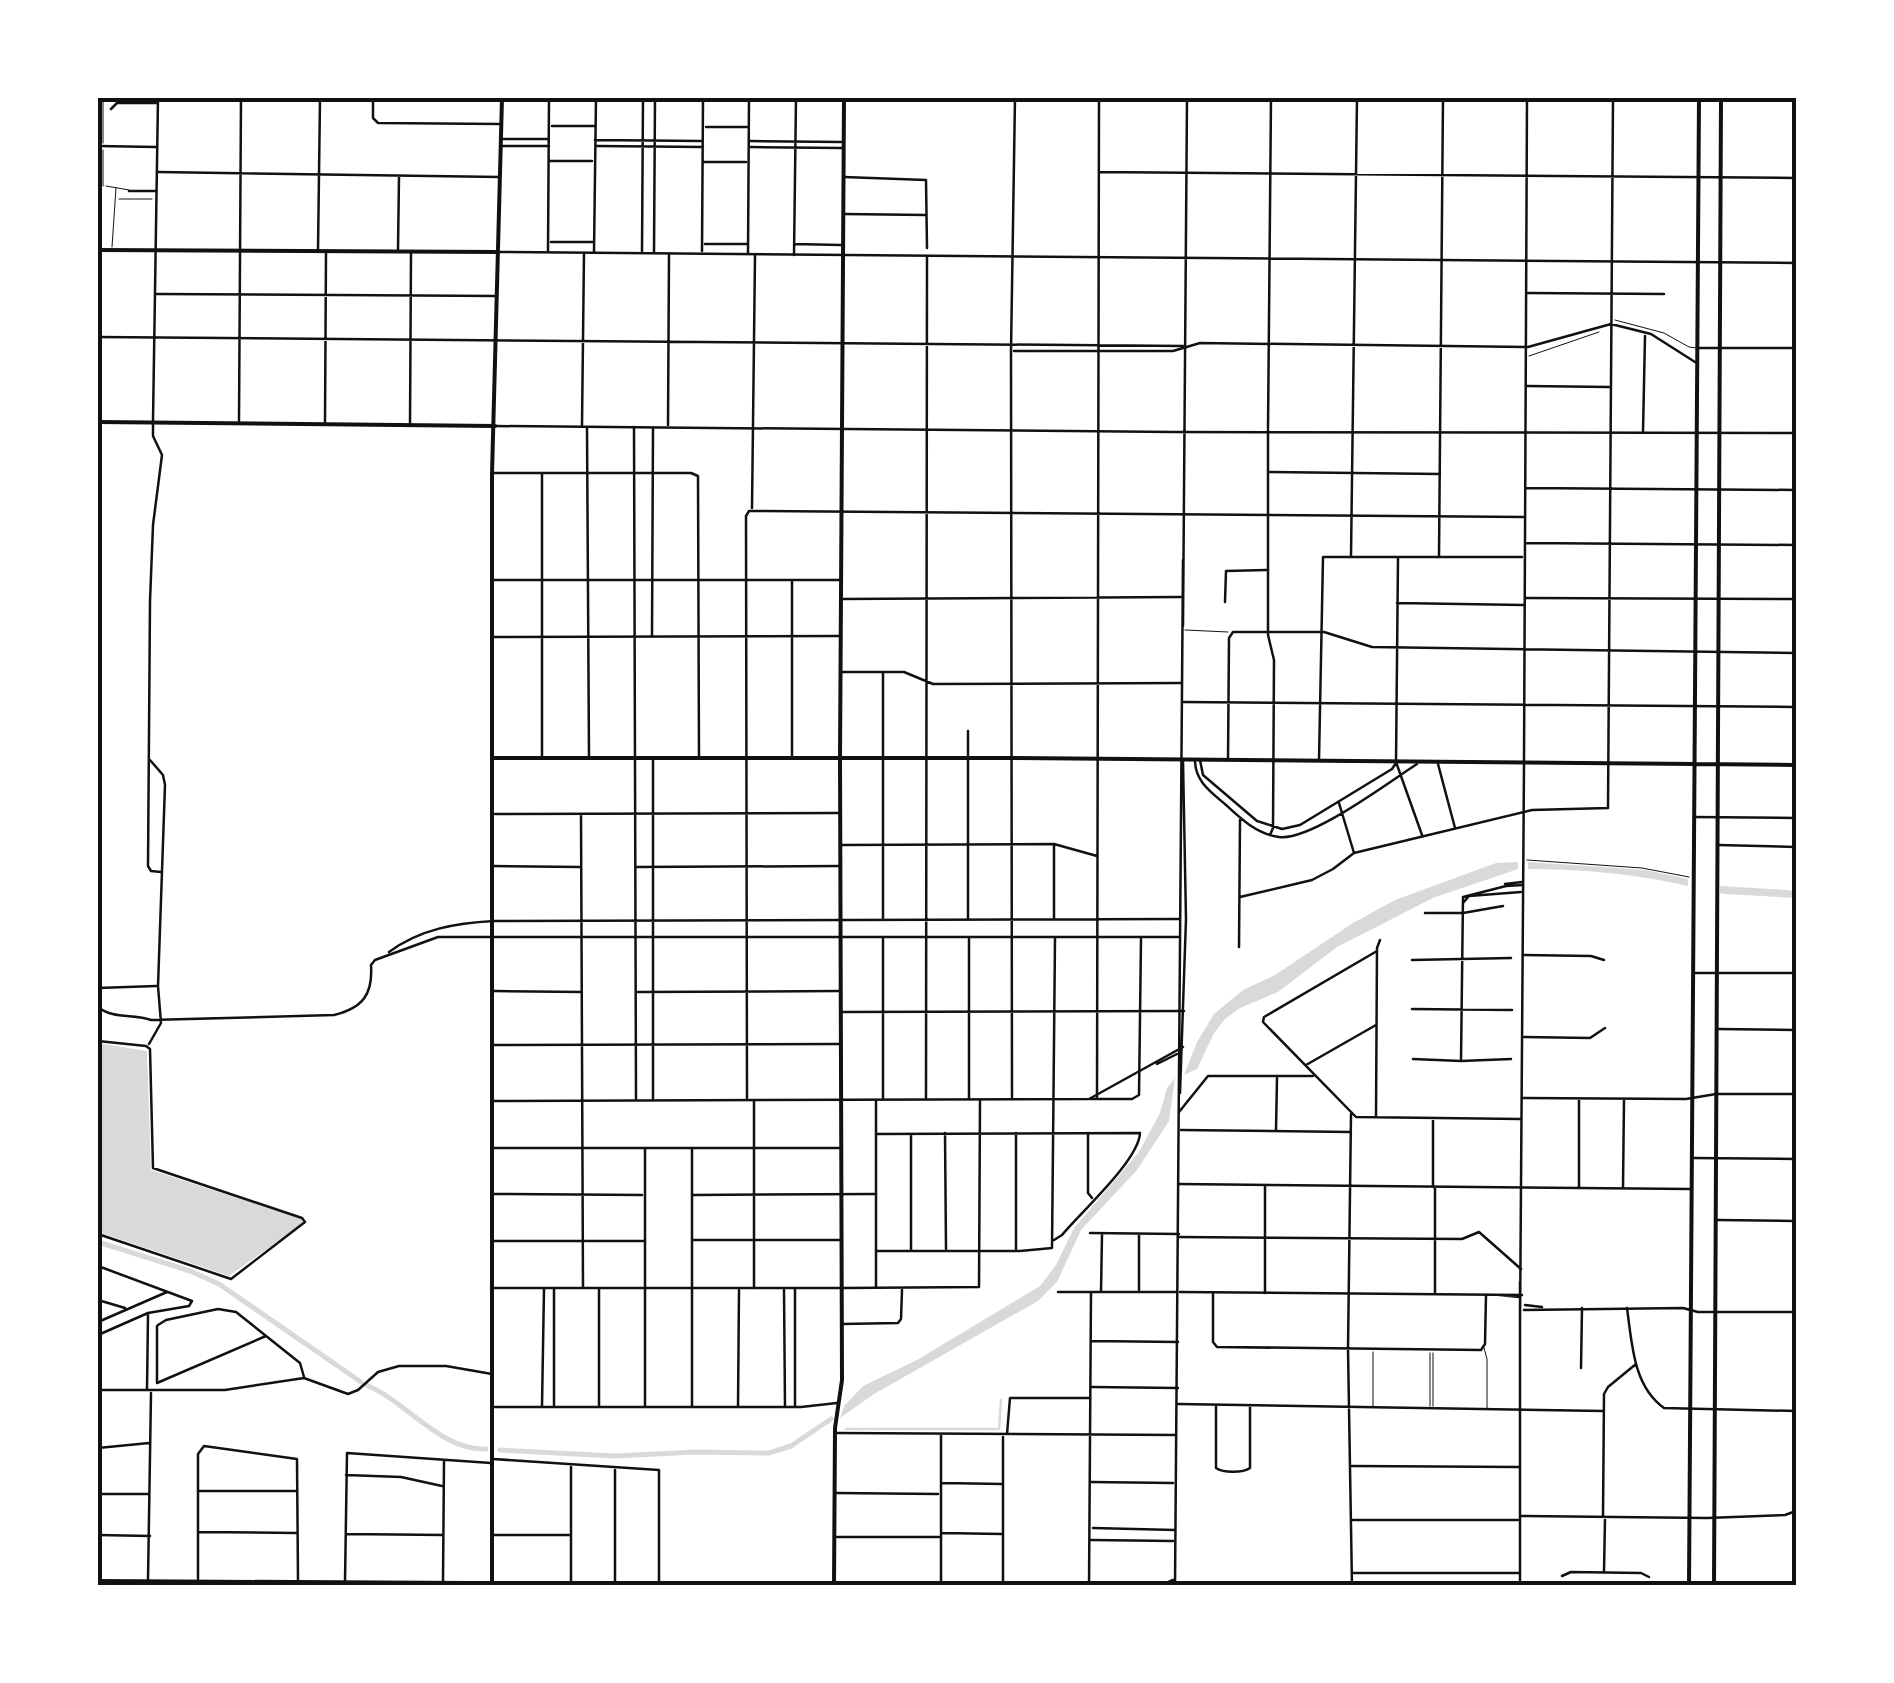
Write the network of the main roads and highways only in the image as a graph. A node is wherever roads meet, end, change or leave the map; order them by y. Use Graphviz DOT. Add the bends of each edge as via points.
graph roads {
  1 [pos="502,98"];
  2 [pos="844,98"];
  3 [pos="1699,98"];
  4 [pos="1721,98"];
  5 [pos="98,250"];
  6 [pos="498,252"];
  7 [pos="98,422"];
  8 [pos="495,426"];
  9 [pos="493,758"];
  10 [pos="840,758"];
  11 [pos="1694,764"];
  12 [pos="1717,764"];
  13 [pos="1796,765"];
  14 [pos="98,1581"];
  15 [pos="148,1583"];
  16 [pos="615,1583"];
  17 [pos="325,1584"];
  18 [pos="403,1584"];
  19 [pos="492,1584"];
  20 [pos="575,1584"];
  21 [pos="659,1585"];
  22 [pos="834,1585"];
  23 [pos="941,1585"];
  24 [pos="953,1585"];
  25 [pos="992,1586"];
  26 [pos="1178,1586"];
  27 [pos="1190,1586"];
  28 [pos="1689,1586"];
  29 [pos="1714,1586"];
  1 -- 6 [label="main road"];
  2 -- 10 [label="main road"];
  3 -- 11 [label="main road"];
  4 -- 12 [label="main road"];
  5 -- 6 [label="main road"];
  6 -- 8 [label="main road"];
  7 -- 8 [label="main road"];
  8 -- 9 [label="main road"];
  9 -- 10 [label="main road"];
  9 -- 19 [label="main road"];
  10 -- 11 [label="main road"];
  10 -- 22 [label="main road" via="842,1380"];
  11 -- 12 [label="main road"];
  11 -- 28 [label="main road"];
  12 -- 13 [label="main road"];
  12 -- 29 [label="main road"];
  14 -- 15 [label="main road"];
  15 -- 17 [label="main road"];
  16 -- 20 [label="main road"];
  16 -- 21 [label="main road"];
  17 -- 18 [label="main road"];
  18 -- 19 [label="main road"];
  19 -- 20 [label="main road"];
  21 -- 22 [label="main road"];
  22 -- 23 [label="main road"];
  23 -- 24 [label="main road"];
  24 -- 25 [label="main road"];
  26 -- 27 [label="main road"];
}
